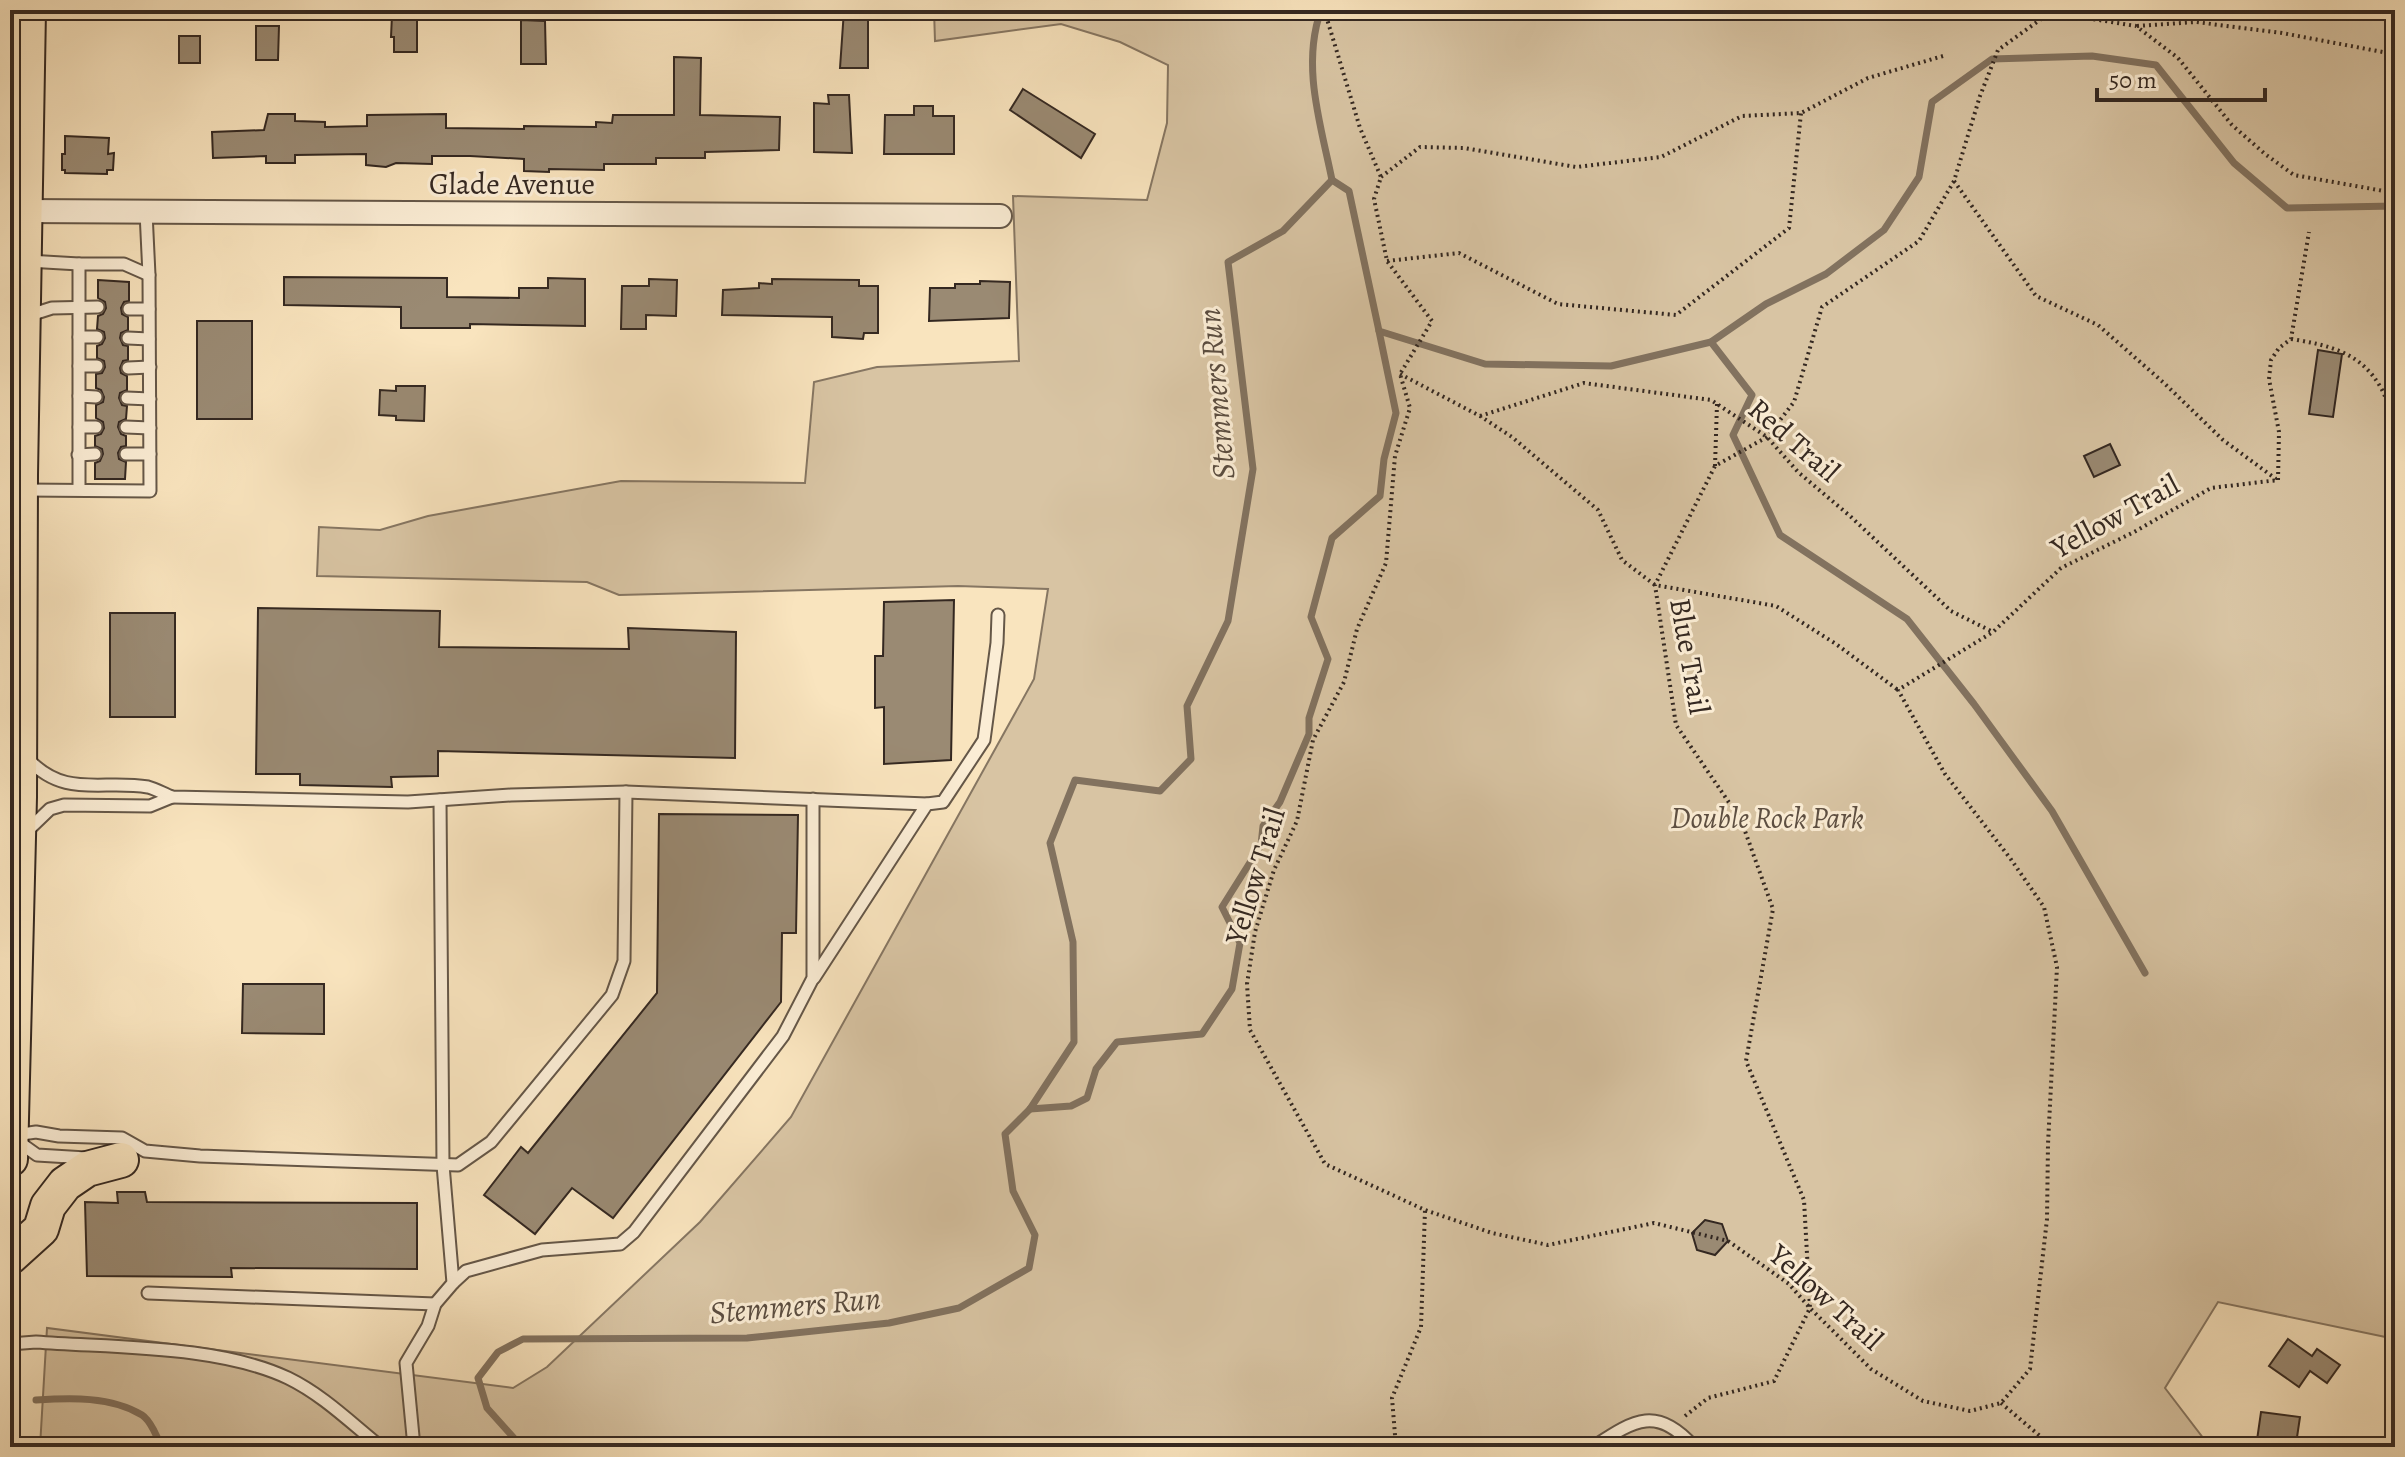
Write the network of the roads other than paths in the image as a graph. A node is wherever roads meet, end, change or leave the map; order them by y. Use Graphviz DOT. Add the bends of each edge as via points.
graph roads {
  1 [pos="28,10"];
  2 [pos="146,212"];
  3 [pos="1000,216"];
  4 [pos="20,237"];
  5 [pos="79,264"];
  6 [pos="149,275"];
  7 [pos="79,307"];
  8 [pos="98,307"];
  9 [pos="129,309"];
  10 [pos="149,309"];
  11 [pos="22,318"];
  12 [pos="79,337"];
  13 [pos="97,337"];
  14 [pos="128,338"];
  15 [pos="149,339"];
  16 [pos="79,366"];
  17 [pos="97,366"];
  18 [pos="150,367"];
  19 [pos="128,368"];
  20 [pos="79,396"];
  21 [pos="96,397"];
  22 [pos="127,398"];
  23 [pos="150,399"];
  24 [pos="79,427"];
  25 [pos="96,427"];
  26 [pos="126,427"];
  27 [pos="150,428"];
  28 [pos="95,454"];
  29 [pos="126,454"];
  30 [pos="150,454"];
  31 [pos="78,455"];
  32 [pos="79,489"];
  33 [pos="15,490"];
  34 [pos="998,615"];
  35 [pos="20,750"];
  36 [pos="626,792"];
  37 [pos="15,797"];
  38 [pos="172,797"];
  39 [pos="813,799"];
  40 [pos="440,800"];
  41 [pos="927,804"];
  42 [pos="18,839"];
  43 [pos="14,888"];
  44 [pos="813,978"];
  45 [pos="12,997"];
  46 [pos="10,1136"];
  47 [pos="133,1155"];
  48 [pos="10,1159"];
  49 [pos="443,1165"];
  50 [pos="10,1257"];
  51 [pos="453,1283"];
  52 [pos="148,1293"];
  53 [pos="435,1304"];
  54 [pos="10,1344"];
  55 [pos="381,1447"];
  56 [pos="414,1447"];
  57 [pos="1593,1447"];
  58 [pos="1694,1447"];
  1 -- 4 [label="main road"];
  2 -- 3 [label="street, Glade Avenue"];
  2 -- 4 [label="street, Glade Avenue"];
  2 -- 6 [label="lane"];
  4 -- 5 [label="lane"];
  4 -- 11 [label="main road"];
  5 -- 6 [label="lane" via="124,264"];
  5 -- 7 [label="lane"];
  6 -- 10 [label="lane"];
  7 -- 8 [label="lane"];
  7 -- 11 [label="lane" via="52,308"];
  7 -- 12 [label="lane"];
  9 -- 10 [label="lane"];
  10 -- 15 [label="lane"];
  11 -- 33 [label="main road"];
  12 -- 13 [label="lane"];
  12 -- 16 [label="lane"];
  14 -- 15 [label="lane"];
  15 -- 18 [label="lane"];
  16 -- 17 [label="lane"];
  16 -- 20 [label="lane"];
  18 -- 19 [label="lane"];
  18 -- 23 [label="lane"];
  20 -- 21 [label="lane"];
  20 -- 24 [label="lane"];
  22 -- 23 [label="lane"];
  23 -- 27 [label="lane"];
  24 -- 25 [label="lane"];
  24 -- 31 [label="lane"];
  26 -- 27 [label="lane"];
  27 -- 30 [label="lane"];
  28 -- 31 [label="lane"];
  29 -- 30 [label="lane"];
  30 -- 32 [label="lane" via="150,491"];
  31 -- 32 [label="lane"];
  32 -- 33 [label="lane"];
  33 -- 35 [label="main road"];
  34 -- 41 [label="lane" via="984,740 943,802"];
  35 -- 37 [label="main road"];
  35 -- 38 [label="lane" via="40,772 62,783 149,787"];
  36 -- 39 [label="lane"];
  36 -- 40 [label="lane"];
  36 -- 49 [label="lane" via="624,961 612,995 491,1142 458,1165"];
  37 -- 42 [label="main road"];
  38 -- 40 [label="lane"];
  38 -- 42 [label="lane" via="150,806 64,805 50,809"];
  39 -- 41 [label="lane"];
  39 -- 44 [label="lane"];
  40 -- 49 [label="lane"];
  41 -- 44 [label="lane"];
  42 -- 43 [label="main road"];
  43 -- 45 [label="main road"];
  44 -- 51 [label="lane" via="783,1036 620,1244 542,1250 466,1271"];
  45 -- 46 [label="main road"];
  46 -- 47 [label="lane" via="37,1155"];
  46 -- 47 [label="lane" via="36,1132 122,1138"];
  46 -- 48 [label="main road"];
  47 -- 49 [label="lane"];
  47 -- 50 [label="main road" via="87,1169 65,1184 48,1206 41,1229"];
  49 -- 51 [label="lane"];
  51 -- 53 [label="lane"];
  52 -- 53 [label="lane"];
  53 -- 56 [label="lane" via="406,1363"];
  54 -- 55 [label="lane" via="216,1355 254,1365 317,1394"];
  57 -- 58 [label="lane" via="1630,1423 1647,1419 1671,1427"];
}
